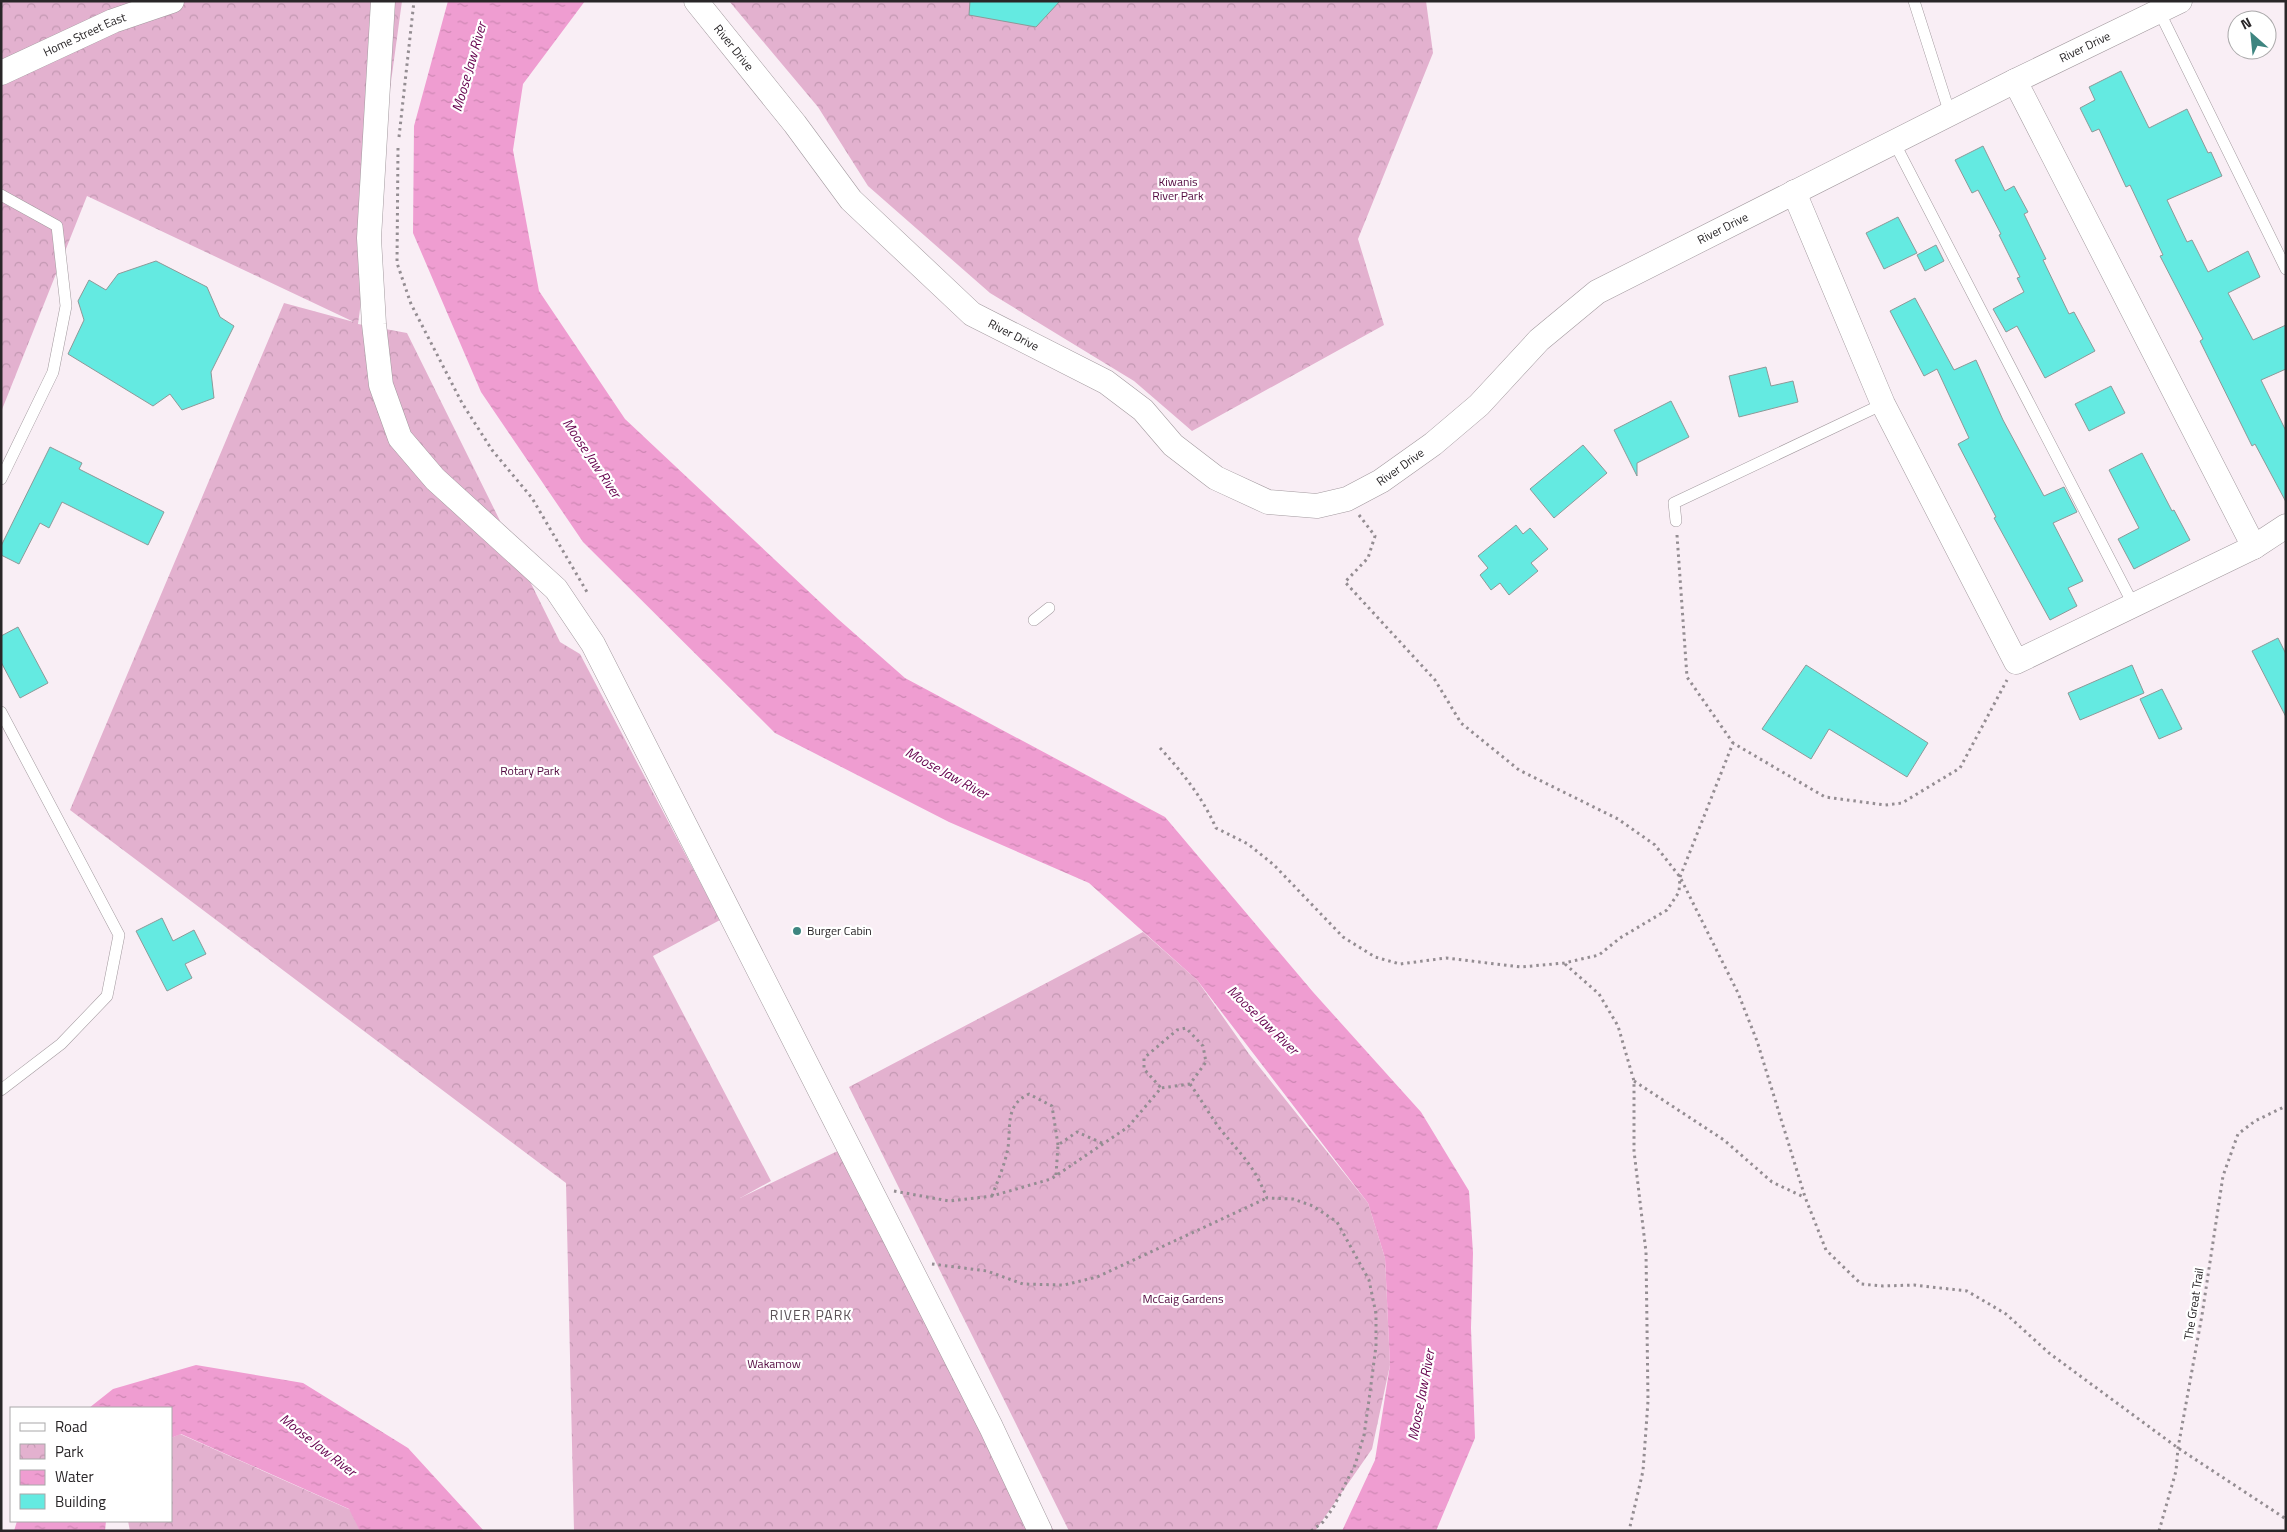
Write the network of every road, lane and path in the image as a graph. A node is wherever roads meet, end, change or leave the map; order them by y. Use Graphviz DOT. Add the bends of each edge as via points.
graph roads {
  1 [pos="172,1"];
  2 [pos="383,1"];
  3 [pos="696,1"];
  4 [pos="1914,1"];
  5 [pos="2180,1"];
  6 [pos="2159,11"];
  7 [pos="1,73"];
  8 [pos="2015,81"];
  9 [pos="1950,114"];
  10 [pos="1895,144"];
  11 [pos="1794,192"];
  12 [pos="1,195"];
  13 [pos="2286,269"];
  14 [pos="1883,404"];
  15 [pos="1,479"];
  16 [pos="1347,499"];
  17 [pos="1676,520"];
  18 [pos="2286,526"];
  19 [pos="2254,547"];
  20 [pos="2133,604"];
  21 [pos="1049,608"];
  22 [pos="1034,620"];
  23 [pos="2016,662"];
  24 [pos="1,712"];
  25 [pos="1733,743"];
  26 [pos="1160,748"];
  27 [pos="1680,878"];
  28 [pos="1564,963"];
  29 [pos="1634,1082"];
  30 [pos="1190,1084"];
  31 [pos="1162,1088"];
  32 [pos="1,1090"];
  33 [pos="2286,1106"];
  34 [pos="1104,1144"];
  35 [pos="1058,1145"];
  36 [pos="1056,1176"];
  37 [pos="892,1191"];
  38 [pos="992,1196"];
  39 [pos="1805,1197"];
  40 [pos="1266,1198"];
  41 [pos="929,1264"];
  42 [pos="2178,1448"];
  43 [pos="2286,1519"];
  44 [pos="1040,1531"];
  45 [pos="1311,1531"];
  46 [pos="1629,1531"];
  47 [pos="2159,1531"];
  1 -- 7 [label="street, Home Street East" via="113,21"];
  2 -- 44 [label="street" via="369,238 381,385 400,438 435,479 556,589 593,644 991,1427"];
  3 -- 16 [label="street, River Drive" via="795,124 851,200 972,314 1106,382 1143,410 1172,445 1216,478 1268,502 1317,506"];
  4 -- 9 [label="lane"];
  5 -- 6 [label="street, River Drive"];
  6 -- 8 [label="street, River Drive"];
  6 -- 13 [label="lane"];
  8 -- 9 [label="street, River Drive"];
  8 -- 19 [label="street"];
  9 -- 10 [label="street, River Drive"];
  10 -- 11 [label="street, River Drive"];
  10 -- 20 [label="lane"];
  11 -- 14 [label="street"];
  11 -- 16 [label="street, River Drive" via="1597,292 1539,340 1479,405 1433,444 1381,481"];
  12 -- 15 [label="lane" via="57,226 66,306 53,372"];
  14 -- 17 [label="lane" via="1674,503"];
  14 -- 23 [label="street"];
  16 -- 27 [label="path" via="1376,536 1368,558 1344,582 1435,680 1461,723 1519,770 1618,819 1648,840"];
  17 -- 25 [label="path" via="1687,677"];
  18 -- 19 [label="street"];
  19 -- 20 [label="street"];
  20 -- 23 [label="street"];
  21 -- 22 [label="lane"];
  23 -- 25 [label="path" via="1960,768 1902,803 1885,805 1825,797"];
  24 -- 32 [label="lane" via="119,935 106,996 61,1044"];
  25 -- 27 [label="path"];
  26 -- 28 [label="path" via="1208,810 1216,828 1248,844 1274,865 1343,937 1375,957 1400,964 1446,958 1521,967"];
  27 -- 28 [label="path" via="1679,892 1667,910 1620,938 1599,955"];
  27 -- 39 [label="path" via="1706,925 1744,1009"];
  28 -- 29 [label="path" via="1599,994 1618,1026"];
  29 -- 39 [label="path" via="1724,1140 1772,1182"];
  29 -- 46 [label="path" via="1634,1151 1646,1252 1648,1401 1643,1471"];
  30 -- 31 [label="path"];
  30 -- 31 [label="path" via="1206,1062 1203,1046 1186,1028 1177,1030 1144,1058 1144,1069"];
  30 -- 40 [label="path" via="1221,1130 1255,1170"];
  31 -- 34 [label="path" via="1128,1127"];
  33 -- 42 [label="path, The Great Trail" via="2255,1121 2238,1134 2222,1176"];
  34 -- 35 [label="path" via="1076,1132"];
  34 -- 36 [label="path"];
  35 -- 36 [label="path"];
  35 -- 38 [label="path" via="1052,1106 1029,1094 1019,1099 1010,1116 1008,1147"];
  36 -- 38 [label="path"];
  37 -- 38 [label="path" via="949,1201"];
  39 -- 42 [label="path" via="1826,1250 1861,1284 1967,1291 2006,1314 2049,1353"];
  40 -- 41 [label="path" via="1097,1277 1064,1285 1023,1284 987,1270"];
  40 -- 45 [label="path" via="1293,1199 1313,1206 1337,1222 1369,1280 1376,1314 1376,1346 1364,1435 1355,1464 1333,1508"];
  42 -- 43 [label="path"];
  42 -- 47 [label="path, The Great Trail" via="2176,1471"];
}
